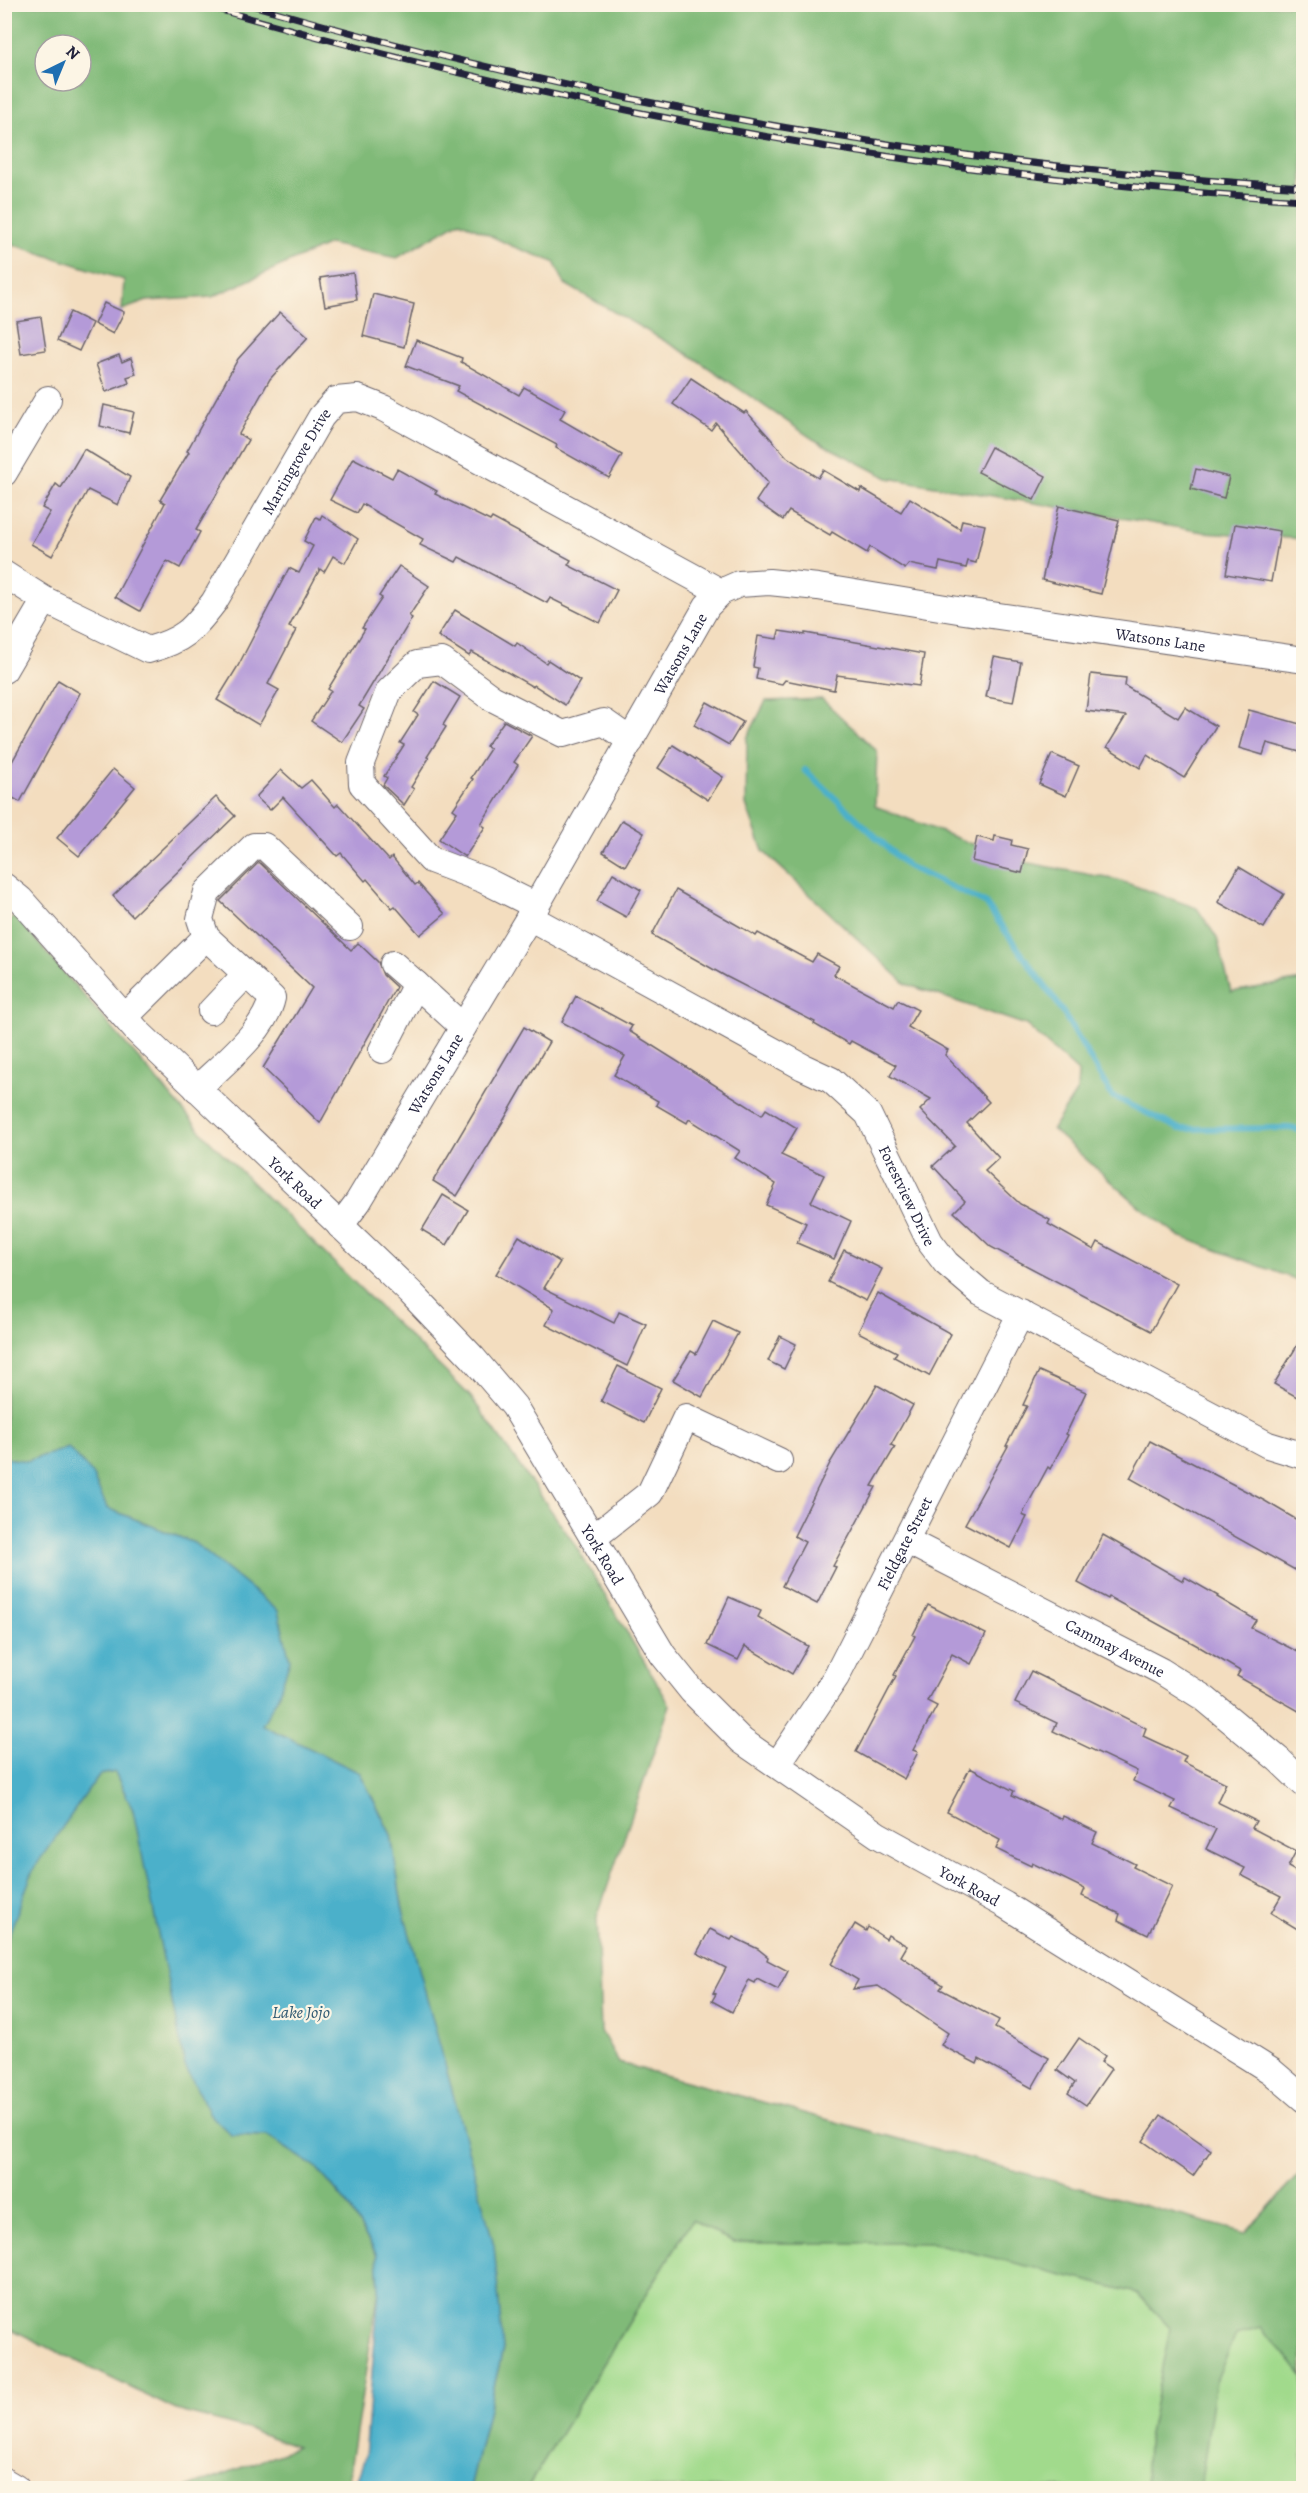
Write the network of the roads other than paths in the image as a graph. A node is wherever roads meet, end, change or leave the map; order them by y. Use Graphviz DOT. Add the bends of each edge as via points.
graph roads {
  1 [pos="48,399"];
  2 [pos="4,472"];
  3 [pos="4,574"];
  4 [pos="721,592"];
  5 [pos="45,600"];
  6 [pos="1304,660"];
  7 [pos="4,670"];
  8 [pos="631,741"];
  9 [pos="4,886"];
  10 [pos="533,912"];
  11 [pos="350,927"];
  12 [pos="206,937"];
  13 [pos="393,964"];
  14 [pos="246,974"];
  15 [pos="416,984"];
  16 [pos="211,1011"];
  17 [pos="125,1017"];
  18 [pos="463,1027"];
  19 [pos="382,1050"];
  20 [pos="197,1089"];
  21 [pos="340,1226"];
  22 [pos="1021,1313"];
  23 [pos="1304,1456"];
  24 [pos="779,1461"];
  25 [pos="593,1538"];
  26 [pos="907,1541"];
  27 [pos="777,1765"];
  28 [pos="1304,1785"];
  29 [pos="1304,2099"];
  30 [pos="4,2481"];
  31 [pos="16,2488"];
  1 -- 2 [label="street"];
  3 -- 5 [label="street"];
  4 -- 5 [label="street, Martingrove Drive" via="358,398 336,400 321,417 214,602 194,629 170,644 148,650"];
  4 -- 6 [label="street, Watsons Lane" via="739,584 769,582 818,587"];
  4 -- 8 [label="street, Watsons Lane" via="707,606"];
  5 -- 7 [label="street"];
  8 -- 10 [label="street, Watsons Lane"];
  8 -- 10 [label="street, Forestview Drive" via="604,722 563,734 492,698 442,661 417,664 389,691 361,763 362,784 431,860 484,880"];
  9 -- 17 [label="street, York Road"];
  10 -- 18 [label="street, Watsons Lane"];
  10 -- 22 [label="street, Forestview Drive" via="831,1080 868,1114 919,1222 946,1263 981,1293"];
  11 -- 12 [label="street" via="264,846 254,846 207,892 200,919"];
  12 -- 14 [label="street"];
  12 -- 17 [label="street"];
  13 -- 15 [label="street"];
  14 -- 16 [label="street"];
  14 -- 20 [label="street" via="272,998 271,1006 252,1036"];
  15 -- 18 [label="street"];
  15 -- 19 [label="street"];
  17 -- 20 [label="street, York Road"];
  18 -- 21 [label="street, Watsons Lane"];
  20 -- 21 [label="street, York Road"];
  21 -- 25 [label="street, York Road" via="473,1358 514,1406"];
  22 -- 23 [label="street, Forestview Drive" via="1268,1445"];
  22 -- 26 [label="street, Fieldgate Street"];
  24 -- 25 [label="street" via="686,1417 650,1492"];
  25 -- 27 [label="street, York Road" via="663,1655 692,1691 742,1741"];
  26 -- 27 [label="street, Fieldgate Street" via="836,1677"];
  26 -- 28 [label="street, Cammay Avenue" via="1161,1671 1204,1698"];
  27 -- 29 [label="street, York Road" via="878,1835 1005,1905 1271,2071"];
  30 -- 31 [label="street"];
}
